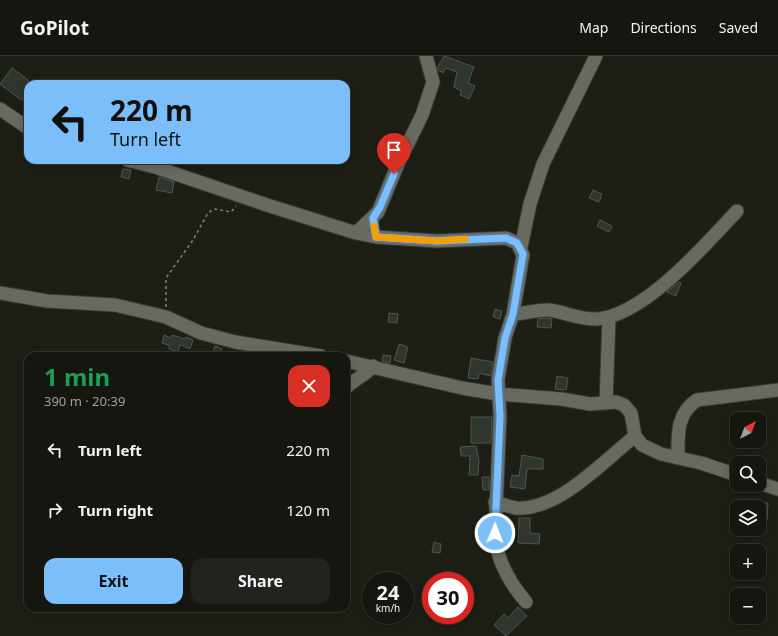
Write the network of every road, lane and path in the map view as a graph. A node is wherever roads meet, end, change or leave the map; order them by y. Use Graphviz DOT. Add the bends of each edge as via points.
graph roads {
  1 [pos="426,56"];
  2 [pos="596,56"];
  3 [pos="0,109"];
  4 [pos="24,125"];
  5 [pos="144,164"];
  6 [pos="240,196"];
  7 [pos="737,211"];
  8 [pos="373,218"];
  9 [pos="356,233"];
  10 [pos="376,237"];
  11 [pos="521,248"];
  12 [pos="0,293"];
  13 [pos="513,314"];
  14 [pos="609,316"];
  15 [pos="166,317"];
  16 [pos="298,352"];
  17 [pos="350,362"];
  18 [pos="372,366"];
  19 [pos="350,384"];
  20 [pos="778,390"];
  21 [pos="498,394"];
  22 [pos="606,403"];
  23 [pos="635,436"];
  24 [pos="678,458"];
  25 [pos="730,473"];
  26 [pos="766,485"];
  27 [pos="778,489"];
  28 [pos="495,502"];
  29 [pos="526,602"];
  1 -- 8 [label="street" via="432,74 432,85 422,115"];
  2 -- 11 [label="street" via="544,164 530,204"];
  3 -- 4 [label="street"];
  5 -- 6 [label="street"];
  6 -- 9 [label="street"];
  6 -- 15 [label="path" via="233,211 214,209 208,213 193,240 167,276"];
  7 -- 14 [label="street" via="710,240 646,299"];
  8 -- 9 [label="street"];
  8 -- 10 [label="street"];
  9 -- 10 [label="street"];
  10 -- 11 [label="street" via="437,241 506,238"];
  11 -- 13 [label="street" via="522,265"];
  12 -- 15 [label="street" via="47,301 115,306"];
  13 -- 14 [label="street" via="547,310 589,319"];
  13 -- 21 [label="street" via="500,359"];
  14 -- 22 [label="street"];
  15 -- 16 [label="street" via="201,333"];
  17 -- 18 [label="street"];
  18 -- 19 [label="street" via="367,373"];
  18 -- 21 [label="street"];
  20 -- 24 [label="street" via="697,400 690,404 678,428"];
  21 -- 22 [label="street" via="590,404"];
  21 -- 28 [label="street" via="500,436"];
  22 -- 23 [label="street" via="620,403 629,410"];
  23 -- 24 [label="street" via="649,449"];
  23 -- 28 [label="street" via="580,484 545,502 517,508"];
  24 -- 25 [label="street"];
  26 -- 27 [label="street"];
  28 -- 29 [label="street" via="495,544 498,554 503,568"];
}
